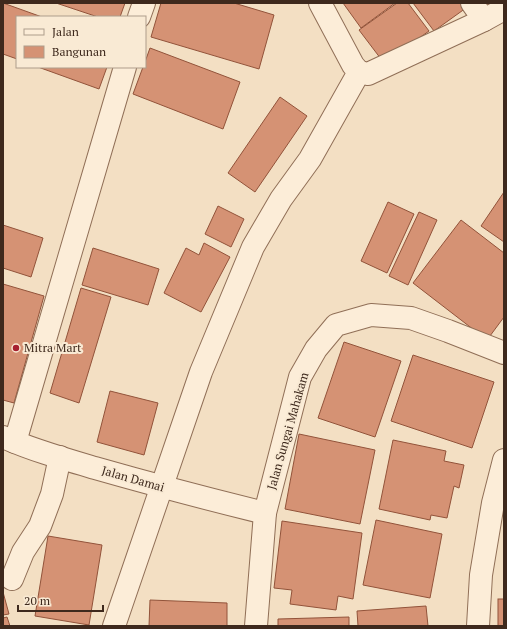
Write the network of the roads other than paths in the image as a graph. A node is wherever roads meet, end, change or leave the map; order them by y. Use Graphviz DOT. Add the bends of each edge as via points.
graph roads {
  1 [pos="144,3"];
  2 [pos="320,3"];
  3 [pos="504,9"];
  4 [pos="478,12"];
  5 [pos="139,16"];
  6 [pos="125,68"];
  7 [pos="359,72"];
  8 [pos="504,353"];
  9 [pos="9,439"];
  10 [pos="60,457"];
  11 [pos="504,460"];
  12 [pos="161,487"];
  13 [pos="265,513"];
  14 [pos="12,579"];
  15 [pos="114,626"];
  16 [pos="256,626"];
  17 [pos="478,626"];
  1 -- 5 [label="street"];
  2 -- 7 [label="street"];
  3 -- 4 [label="street"];
  4 -- 7 [label="street" via="368,74"];
  6 -- 9 [label="street"];
  7 -- 12 [label="street" via="310,159 281,199 253,247 201,372"];
  8 -- 13 [label="street, Jalan Sungai Mahakam" via="411,318 371,315 336,325 316,348 300,377"];
  9 -- 10 [label="street, Jalan Damai"];
  10 -- 12 [label="street, Jalan Damai"];
  10 -- 14 [label="street" via="52,494 40,526 23,552"];
  11 -- 17 [label="street" via="493,503 482,568"];
  12 -- 13 [label="street, Jalan Damai"];
  12 -- 15 [label="street"];
  13 -- 16 [label="street, Jalan Sungai Mahakam"];
}
